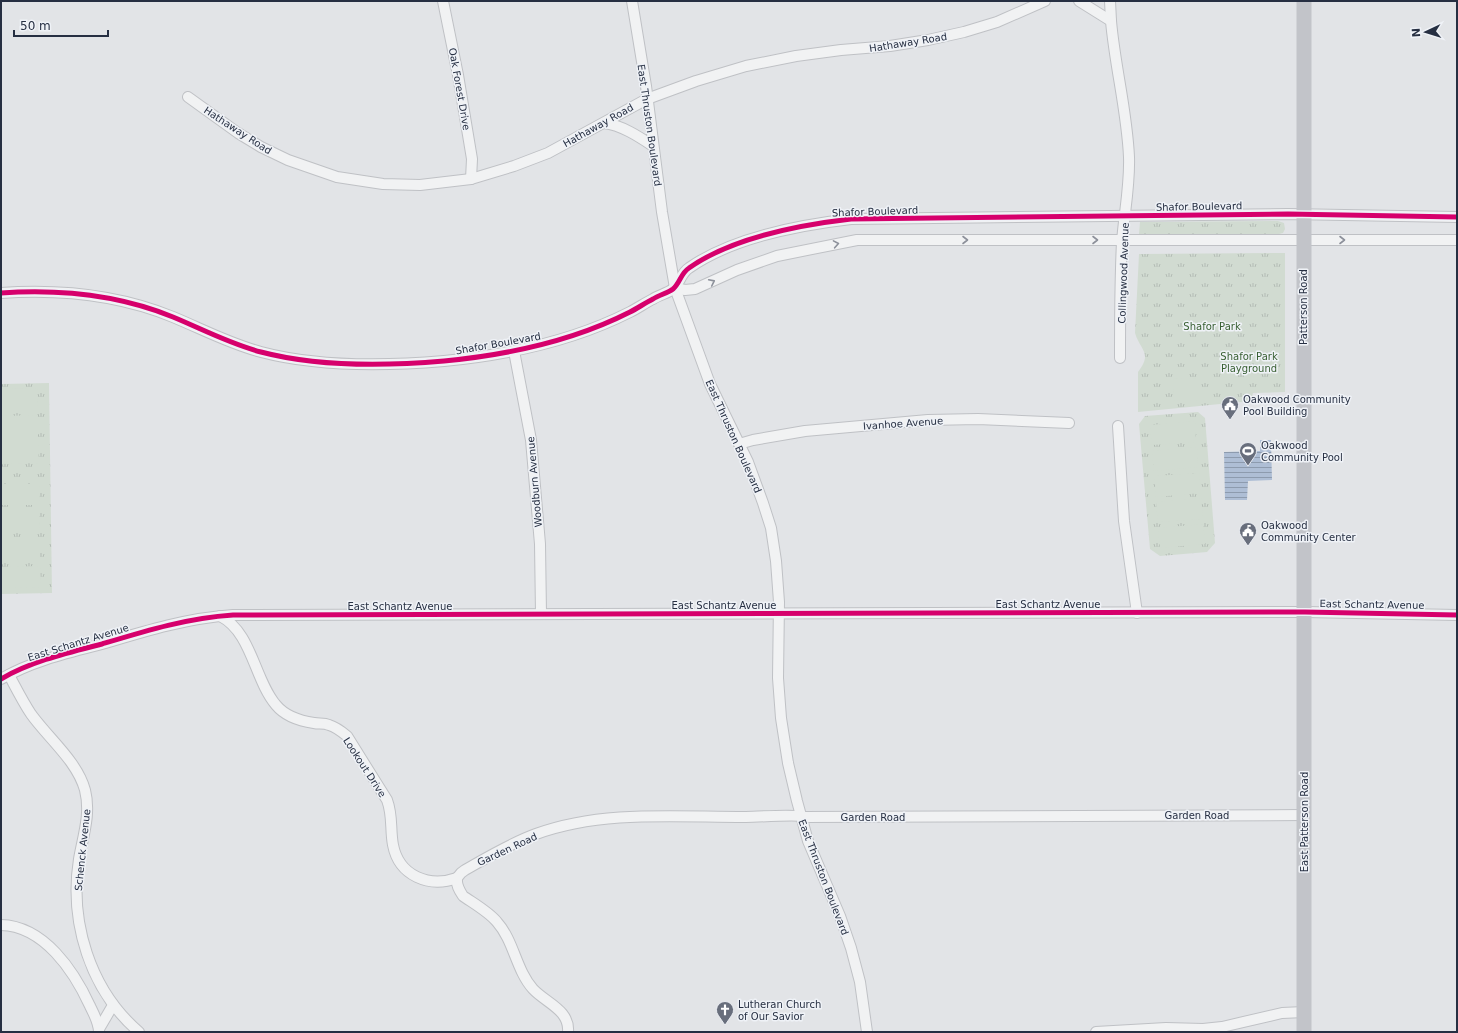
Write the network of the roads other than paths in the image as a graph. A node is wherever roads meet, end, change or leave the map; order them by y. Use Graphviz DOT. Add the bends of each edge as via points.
graph roads {
  1 [pos="443,1"];
  2 [pos="632,1"];
  3 [pos="1045,1"];
  4 [pos="1079,1"];
  5 [pos="1110,1"];
  6 [pos="1304,1"];
  7 [pos="1111,21"];
  8 [pos="188,97"];
  9 [pos="647,99"];
  10 [pos="604,123"];
  11 [pos="653,146"];
  12 [pos="471,179"];
  13 [pos="1303,214"];
  14 [pos="1125,216"];
  15 [pos="1457,217"];
  16 [pos="1123,240"];
  17 [pos="1303,240"];
  18 [pos="1457,240"];
  19 [pos="674,288"];
  20 [pos="1,293"];
  21 [pos="514,351"];
  22 [pos="1120,358"];
  23 [pos="1069,423"];
  24 [pos="1118,426"];
  25 [pos="739,444"];
  26 [pos="1304,612"];
  27 [pos="1137,613"];
  28 [pos="541,614"];
  29 [pos="778,614"];
  30 [pos="1457,615"];
  31 [pos="220,616"];
  32 [pos="5,677"];
  33 [pos="800,815"];
  34 [pos="1304,815"];
  35 [pos="457,878"];
  36 [pos="1,925"];
  37 [pos="113,1005"];
  38 [pos="1304,1012"];
  39 [pos="99,1031"];
  40 [pos="139,1032"];
  41 [pos="568,1032"];
  42 [pos="867,1032"];
  43 [pos="1096,1032"];
  44 [pos="1304,1032"];
  1 -- 12 [label="street, Oak Forest Drive" via="472,160"];
  2 -- 9 [label="street, East Thruston Boulevard"];
  3 -- 9 [label="street, Hathaway Road" via="997,22 964,32 890,46 796,56 739,68"];
  4 -- 7 [label="street"];
  5 -- 7 [label="street, Collingwood Avenue"];
  6 -- 13 [label="main road, Patterson Road"];
  7 -- 14 [label="street, Collingwood Avenue" via="1127,122 1129,159"];
  8 -- 12 [label="street, Hathaway Road" via="261,147 288,160 337,177 383,184 420,185"];
  9 -- 10 [label="street, Hathaway Road"];
  9 -- 11 [label="street, East Thruston Boulevard"];
  10 -- 11 [label="street" via="627,131"];
  10 -- 12 [label="street, Hathaway Road" via="548,153"];
  11 -- 19 [label="street, East Thruston Boulevard"];
  13 -- 14 [label="street, Shafor Boulevard"];
  13 -- 15 [label="street, Shafor Boulevard"];
  13 -- 17 [label="main road, Patterson Road"];
  14 -- 16 [label="street, Collingwood Avenue"];
  14 -- 19 [label="street, Shafor Boulevard" via="851,219 816,223 777,231 734,245 687,269"];
  16 -- 17 [label="street"];
  19 -- 16 [label="street, one-way" via="695,289 777,256 857,240"];
  16 -- 22 [label="street, Collingwood Avenue"];
  17 -- 18 [label="street, one-way"];
  17 -- 26 [label="main road, Patterson Road"];
  19 -- 21 [label="street, Shafor Boulevard" via="630,312 590,329"];
  19 -- 25 [label="street, East Thruston Boulevard" via="710,384"];
  20 -- 21 [label="street, Shafor Boulevard" via="66,293 122,302 172,316 261,352 328,363 404,364"];
  21 -- 28 [label="street, Woodburn Avenue" via="531,440 540,544"];
  23 -- 25 [label="street, Ivanhoe Avenue" via="985,419 928,420 805,431"];
  24 -- 27 [label="street" via="1124,521"];
  25 -- 29 [label="street, East Thruston Boulevard" via="764,503 771,528 776,561"];
  26 -- 27 [label="street, East Schantz Avenue"];
  26 -- 30 [label="street, East Schantz Avenue"];
  26 -- 34 [label="main road, East Patterson Road"];
  27 -- 29 [label="street, East Schantz Avenue"];
  28 -- 29 [label="street, East Schantz Avenue"];
  28 -- 31 [label="street, East Schantz Avenue"];
  29 -- 33 [label="street, East Thruston Boulevard" via="781,718"];
  31 -- 32 [label="street, East Schantz Avenue" via="168,625 40,661"];
  31 -- 35 [label="street, Lookout Drive" via="238,630 268,695 276,706 299,720 328,724 347,736 387,800 392,820 392,844 400,864 418,878 433,882"];
  32 -- 37 [label="street, Schenck Avenue" via="73,764 81,778 87,813 77,882 81,934 89,960"];
  33 -- 34 [label="street, Garden Road"];
  33 -- 35 [label="street, Garden Road" via="629,817 564,826 510,845 461,872"];
  33 -- 42 [label="street, East Thruston Boulevard" via="851,948 860,982"];
  34 -- 38 [label="main road, East Patterson Road"];
  35 -- 41 [label="street" via="463,896 497,921 525,978 534,990 563,1013 567,1020"];
  36 -- 39 [label="street" via="29,933 58,955 80,985"];
  37 -- 39 [label="street"];
  37 -- 40 [label="street, Schenck Avenue"];
  38 -- 43 [label="street" via="1282,1013 1203,1029 1166,1028"];
  38 -- 44 [label="main road, East Patterson Road"];
}
